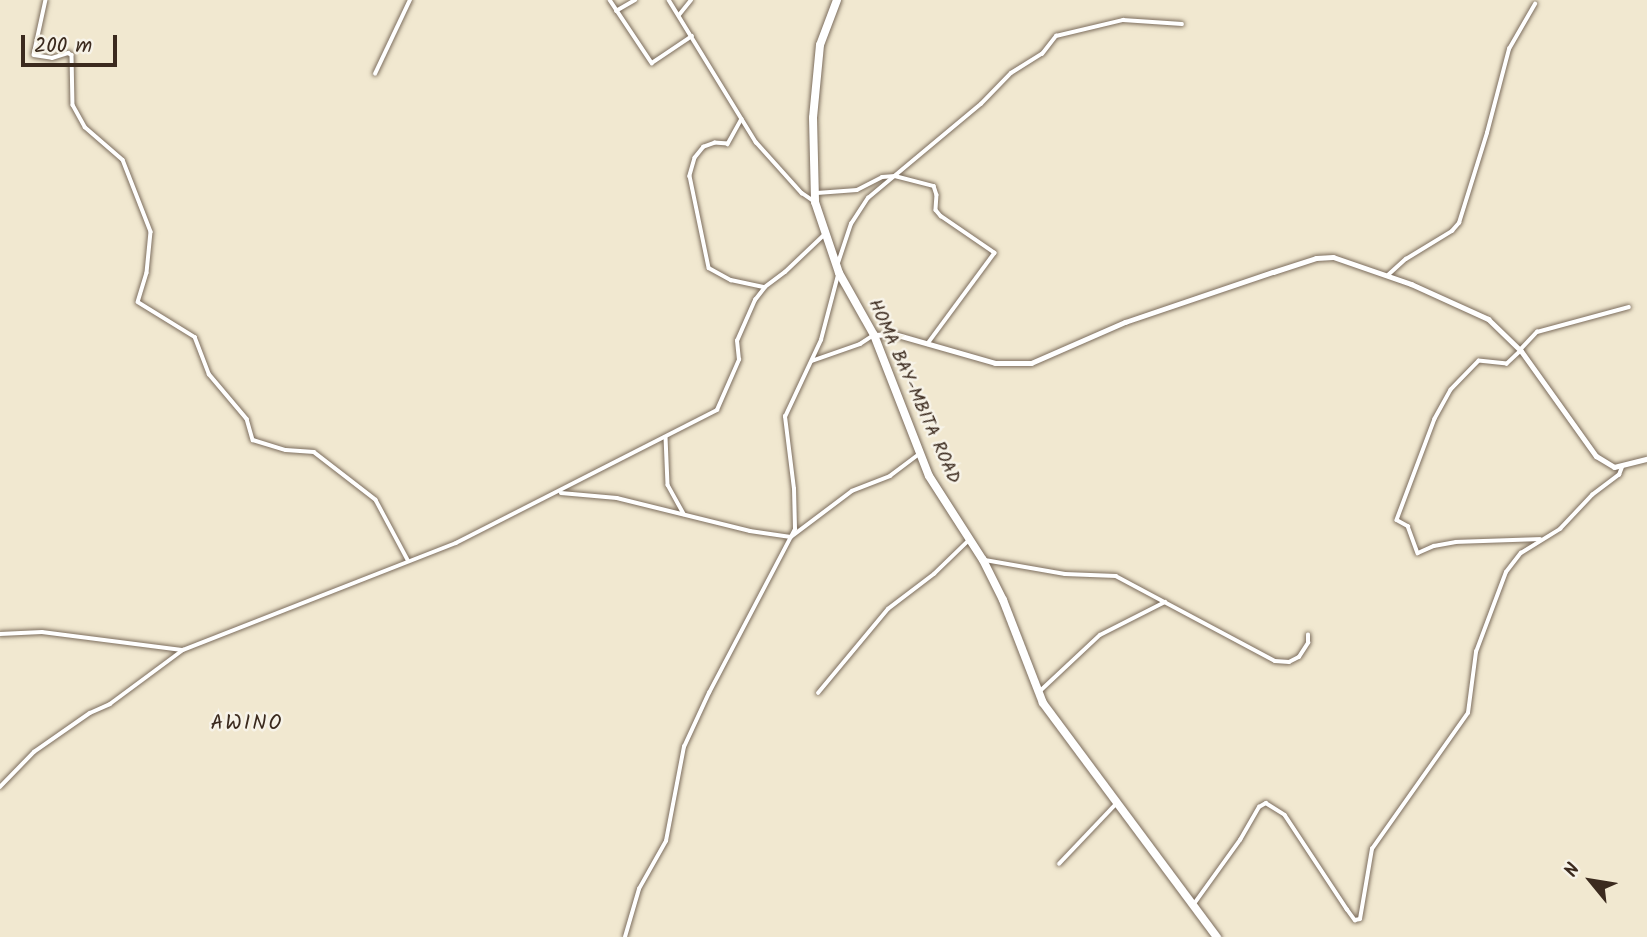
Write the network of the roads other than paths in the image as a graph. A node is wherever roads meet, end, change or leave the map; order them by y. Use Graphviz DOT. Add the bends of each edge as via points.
graph roads {
  1 [pos="46,0"];
  2 [pos="410,0"];
  3 [pos="610,0"];
  4 [pos="635,0"];
  5 [pos="669,0"];
  6 [pos="691,0"];
  7 [pos="837,0"];
  8 [pos="1535,4"];
  9 [pos="616,11"];
  10 [pos="679,16"];
  11 [pos="1182,24"];
  12 [pos="692,36"];
  13 [pos="375,74"];
  14 [pos="742,119"];
  15 [pos="895,176"];
  16 [pos="816,197"];
  17 [pos="825,233"];
  18 [pos="838,269"];
  19 [pos="1388,275"];
  20 [pos="765,287"];
  21 [pos="1629,307"];
  22 [pos="874,335"];
  23 [pos="928,344"];
  24 [pos="1521,350"];
  25 [pos="812,361"];
  26 [pos="666,436"];
  27 [pos="919,454"];
  28 [pos="1647,459"];
  29 [pos="1622,467"];
  30 [pos="559,493"];
  31 [pos="684,514"];
  32 [pos="791,537"];
  33 [pos="970,540"];
  34 [pos="1542,540"];
  35 [pos="408,560"];
  36 [pos="983,560"];
  37 [pos="1165,602"];
  38 [pos="0,634"];
  39 [pos="1308,635"];
  40 [pos="183,650"];
  41 [pos="818,693"];
  42 [pos="1037,694"];
  43 [pos="0,787"];
  44 [pos="1117,803"];
  45 [pos="1059,864"];
  46 [pos="1195,904"];
  47 [pos="625,937"];
  48 [pos="1217,937"];
  1 -- 35 [label="street" via="35,56 72,55 73,105 85,127 123,160 151,232 147,273 138,302 195,337 209,374 247,419 253,440 314,452 376,500"];
  2 -- 13 [label="street"];
  3 -- 9 [label="street"];
  4 -- 9 [label="street"];
  5 -- 10 [label="street"];
  6 -- 10 [label="street"];
  7 -- 16 [label="highway, HOMA BAY-MBITA ROAD" via="816,69"];
  8 -- 19 [label="street" via="1508,49 1459,223"];
  9 -- 12 [label="street" via="652,63"];
  10 -- 12 [label="street"];
  11 -- 15 [label="street" via="1123,20 1056,36 1042,54 1011,74 996,92"];
  12 -- 14 [label="street"];
  14 -- 16 [label="street" via="774,163"];
  14 -- 20 [label="street" via="730,142 711,143 695,158 690,176 709,268 731,280"];
  15 -- 16 [label="street" via="882,177 857,190"];
  15 -- 18 [label="street" via="857,213"];
  15 -- 23 [label="street" via="934,186 941,216 995,253"];
  16 -- 17 [label="highway, HOMA BAY-MBITA ROAD"];
  17 -- 18 [label="highway, HOMA BAY-MBITA ROAD"];
  17 -- 20 [label="street"];
  18 -- 22 [label="highway, HOMA BAY-MBITA ROAD"];
  18 -- 25 [label="street"];
  19 -- 23 [label="street" via="1333,257 1316,258 1125,322 1031,363 995,363"];
  19 -- 24 [label="street" via="1480,314"];
  20 -- 26 [label="street" via="738,337 739,360 720,407"];
  21 -- 24 [label="street" via="1537,332"];
  22 -- 23 [label="street" via="885,332"];
  22 -- 25 [label="street"];
  22 -- 27 [label="highway, HOMA BAY-MBITA ROAD"];
  24 -- 29 [label="street" via="1597,456 1608,465"];
  24 -- 34 [label="street" via="1507,364 1479,361 1451,390 1435,419 1397,520 1408,526 1418,553 1482,539"];
  25 -- 32 [label="street" via="785,417 796,514"];
  26 -- 30 [label="street"];
  26 -- 31 [label="street" via="668,485"];
  27 -- 32 [label="street" via="890,476 852,491"];
  27 -- 33 [label="highway, HOMA BAY-MBITA ROAD"];
  28 -- 29 [label="street"];
  29 -- 34 [label="street" via="1564,526"];
  30 -- 31 [label="street" via="617,498"];
  30 -- 35 [label="street" via="456,543"];
  31 -- 32 [label="street"];
  32 -- 47 [label="street" via="684,747 666,841 639,889"];
  33 -- 36 [label="highway, HOMA BAY-MBITA ROAD"];
  33 -- 41 [label="street" via="887,609"];
  34 -- 46 [label="street" via="1521,553 1506,572 1476,652 1465,717 1371,849 1360,919 1355,920 1346,909 1285,815 1266,803"];
  35 -- 40 [label="street"];
  36 -- 37 [label="street" via="1065,575 1109,574"];
  36 -- 42 [label="highway, HOMA BAY-MBITA ROAD" via="1003,600"];
  37 -- 39 [label="street" via="1275,661 1299,657"];
  37 -- 42 [label="street" via="1100,635"];
  38 -- 40 [label="street" via="42,632"];
  40 -- 43 [label="street" via="34,752"];
  42 -- 44 [label="highway, HOMA BAY-MBITA ROAD"];
  44 -- 45 [label="street"];
  44 -- 46 [label="highway, HOMA BAY-MBITA ROAD"];
  46 -- 48 [label="highway, HOMA BAY-MBITA ROAD"];
}
